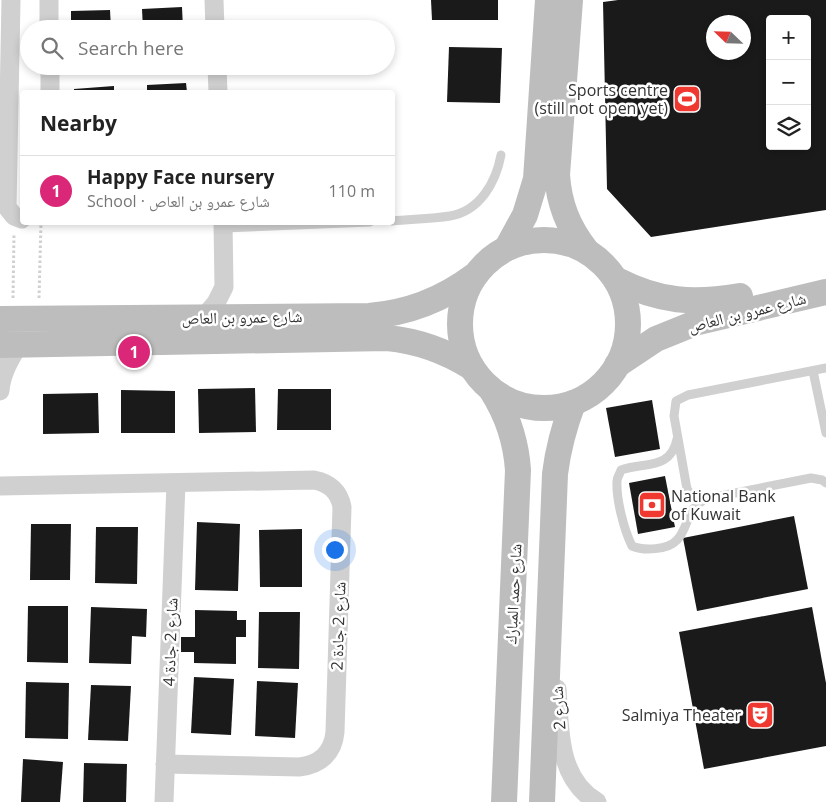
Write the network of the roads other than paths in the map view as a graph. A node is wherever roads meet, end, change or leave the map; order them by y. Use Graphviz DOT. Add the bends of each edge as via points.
graph roads {
  1 [pos="11,0"];
  2 [pos="49,0"];
  3 [pos="214,0"];
  4 [pos="548,0"];
  5 [pos="570,0"];
  6 [pos="49,20"];
  7 [pos="215,20"];
  8 [pos="50,75"];
  9 [pos="217,75"];
  10 [pos="50,90"];
  11 [pos="218,90"];
  12 [pos="501,155"];
  13 [pos="18,218"];
  14 [pos="395,221"];
  15 [pos="223,225"];
  16 [pos="507,248"];
  17 [pos="586,250"];
  18 [pos="475,275"];
  19 [pos="826,277"];
  20 [pos="617,280"];
  21 [pos="224,287"];
  22 [pos="826,294"];
  23 [pos="204,317"];
  24 [pos="244,317"];
  25 [pos="6,319"];
  26 [pos="9,345"];
  27 [pos="618,365"];
  28 [pos="471,367"];
  29 [pos="826,368"];
  30 [pos="814,371"];
  31 [pos="0,383"];
  32 [pos="492,391"];
  33 [pos="0,392"];
  34 [pos="574,403"];
  35 [pos="826,433"];
  36 [pos="678,436"];
  37 [pos="176,483"];
  38 [pos="826,483"];
  39 [pos="0,486"];
  40 [pos="705,498"];
  41 [pos="550,601"];
  42 [pos="165,764"];
  43 [pos="164,802"];
  44 [pos="504,802"];
  45 [pos="542,802"];
  46 [pos="597,802"];
  1 -- 13 [label="street" via="7,207"];
  2 -- 6 [label="street"];
  3 -- 7 [label="street"];
  4 -- 16 [label="main road" via="536,179 525,215"];
  5 -- 17 [label="main road" via="556,175 564,215"];
  8 -- 10 [label="street"];
  9 -- 11 [label="street"];
  12 -- 14 [label="lane" via="489,188 482,198 463,212 452,216"];
  15 -- 21 [label="street"];
  16 -- 17 [label="main road" via="546,239 567,242"];
  16 -- 18 [label="main road" via="494,255"];
  17 -- 20 [label="main road"];
  18 -- 24 [label="main road, شارع عمرو بن العاص" via="434,301 388,314"];
  18 -- 28 [label="main road" via="460,314 461,341"];
  19 -- 20 [label="main road, شارع عمرو بن العاص" via="700,302 665,298"];
  20 -- 27 [label="main road" via="627,308 628,323 627,338"];
  21 -- 23 [label="street"];
  21 -- 24 [label="street"];
  22 -- 27 [label="main road, شارع عمرو بن العاص" via="691,324 656,340"];
  23 -- 24 [label="main road, شارع عمرو بن العاص"];
  23 -- 25 [label="main road, شارع عمرو بن العاص"];
  26 -- 28 [label="main road, شارع عمرو بن العاص" via="387,338 440,349"];
  26 -- 31 [label="street" via="8,364"];
  27 -- 34 [label="main road" via="599,388"];
  28 -- 32 [label="main road"];
  29 -- 30 [label="lane"];
  30 -- 35 [label="lane"];
  30 -- 36 [label="lane" via="688,395 676,401 674,416"];
  31 -- 33 [label="street"];
  32 -- 34 [label="main road" via="531,408 546,409"];
  32 -- 44 [label="main road, شارع حمد المبارك" via="511,429 518,470"];
  34 -- 41 [label="main road" via="558,450 555,474"];
  36 -- 40 [label="lane" via="687,489 692,497"];
  36 -- 40 [label="lane" via="667,458 658,463 621,470 617,480 620,506 632,546 656,548 677,540 694,507"];
  37 -- 39 [label="street, شارع 2 جادة 2"];
  37 -- 42 [label="street, شارع 2 جادة 4"];
  37 -- 42 [label="street, شارع 2 جادة 2" via="314,480 327,484 337,493 342,507 336,722 331,750 318,763 309,766"];
  38 -- 40 [label="lane" via="811,478"];
  41 -- 45 [label="main road"];
  41 -- 46 [label="street, شارع 2" via="561,748 567,770"];
  42 -- 43 [label="street, شارع 2 جادة 4"];
}
